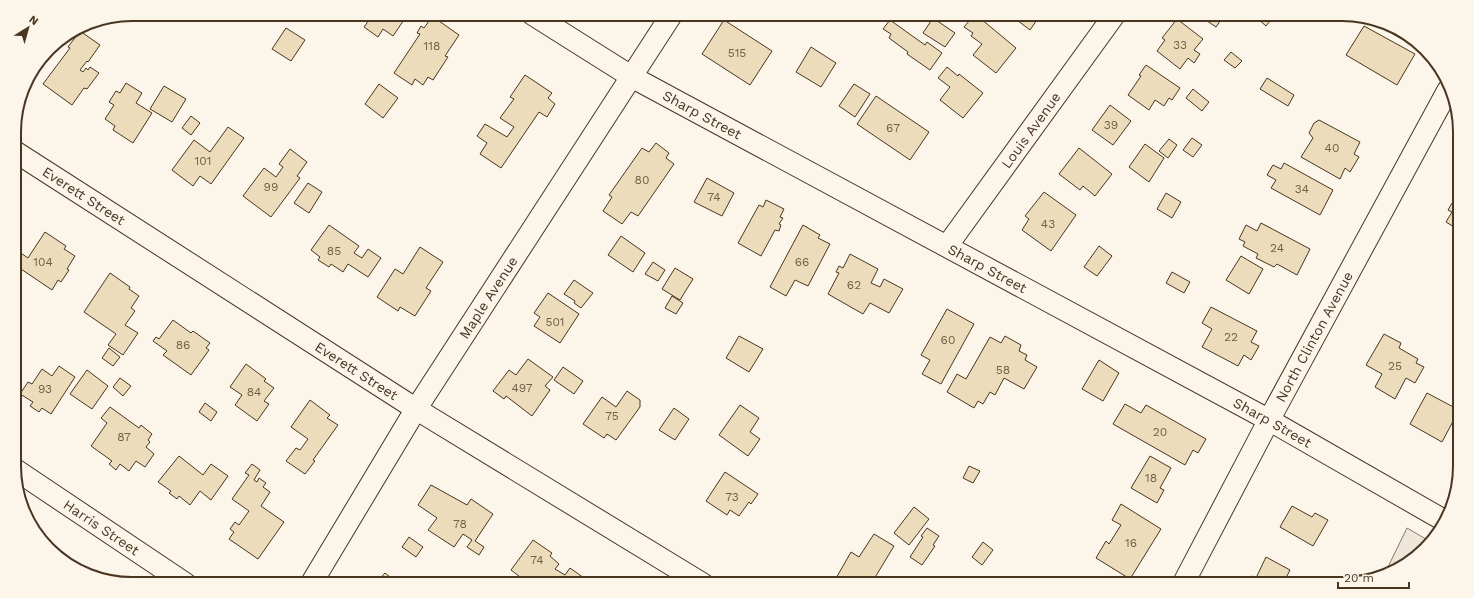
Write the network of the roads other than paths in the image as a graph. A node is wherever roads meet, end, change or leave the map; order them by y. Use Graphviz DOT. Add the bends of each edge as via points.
graph roads {
  1 [pos="543,21"];
  2 [pos="668,21"];
  3 [pos="1110,21"];
  4 [pos="632,77"];
  5 [pos="1446,94"];
  6 [pos="21,155"];
  7 [pos="947,246"];
  8 [pos="416,409"];
  9 [pos="1269,420"];
  10 [pos="22,474"];
  11 [pos="1440,519"];
  12 [pos="176,577"];
  13 [pos="315,577"];
  14 [pos="692,577"];
  15 [pos="1187,577"];
  1 -- 4 [label="street, Sharp Street"];
  2 -- 4 [label="street, Maple Avenue"];
  3 -- 7 [label="street, Louis Avenue"];
  4 -- 7 [label="street, Sharp Street"];
  4 -- 8 [label="street, Maple Avenue"];
  5 -- 9 [label="street, North Clinton Avenue"];
  6 -- 8 [label="street, Everett Street"];
  7 -- 9 [label="street, Sharp Street"];
  8 -- 13 [label="street, Maple Avenue"];
  8 -- 14 [label="street, Everett Street"];
  9 -- 11 [label="street, Sharp Street"];
  9 -- 15 [label="street, North Clinton Avenue"];
  10 -- 12 [label="street, Harris Street"];
}
